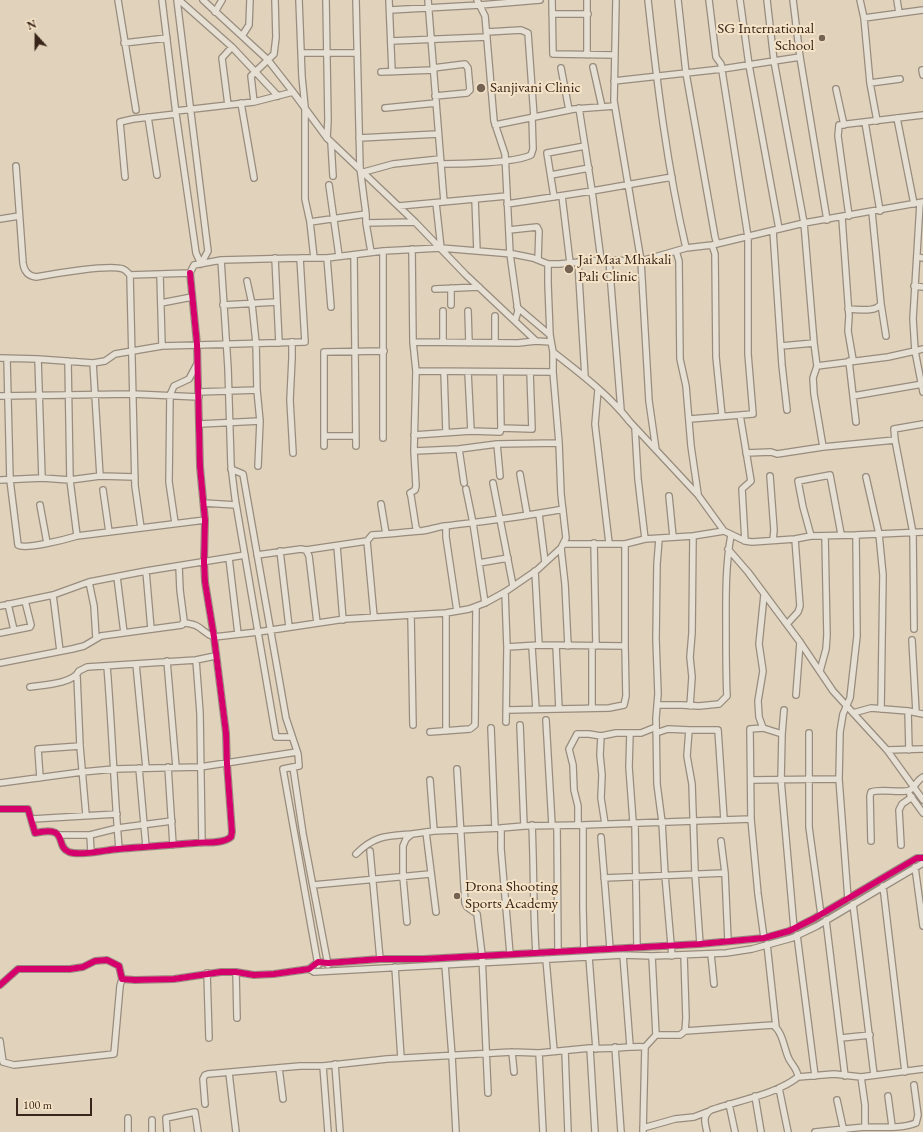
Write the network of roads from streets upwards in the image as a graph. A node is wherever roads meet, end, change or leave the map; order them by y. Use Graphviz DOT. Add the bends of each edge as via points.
graph roads {
  1 [pos="118,0"];
  2 [pos="162,0"];
  3 [pos="178,0"];
  4 [pos="203,0"];
  5 [pos="222,0"];
  6 [pos="250,0"];
  7 [pos="275,0"];
  8 [pos="299,0"];
  9 [pos="326,0"];
  10 [pos="356,0"];
  11 [pos="389,0"];
  12 [pos="428,0"];
  13 [pos="540,0"];
  14 [pos="552,0"];
  15 [pos="587,0"];
  16 [pos="616,0"];
  17 [pos="648,0"];
  18 [pos="678,0"];
  19 [pos="708,0"];
  20 [pos="740,0"];
  21 [pos="767,0"];
  22 [pos="794,0"];
  23 [pos="860,0"];
  24 [pos="897,0"];
  25 [pos="519,1"];
  26 [pos="455,3"];
  27 [pos="479,3"];
  28 [pos="429,7"];
  29 [pos="390,10"];
  30 [pos="923,10"];
  31 [pos="216,12"];
  32 [pos="899,12"];
  33 [pos="552,14"];
  34 [pos="588,14"];
  35 [pos="864,18"];
  36 [pos="487,35"];
  37 [pos="242,36"];
  38 [pos="167,38"];
  39 [pos="431,39"];
  40 [pos="392,41"];
  41 [pos="124,43"];
  42 [pos="232,47"];
  43 [pos="301,53"];
  44 [pos="327,53"];
  45 [pos="357,53"];
  46 [pos="587,55"];
  47 [pos="614,55"];
  48 [pos="800,57"];
  49 [pos="268,60"];
  50 [pos="774,61"];
  51 [pos="749,64"];
  52 [pos="593,67"];
  53 [pos="561,68"];
  54 [pos="722,68"];
  55 [pos="433,69"];
  56 [pos="255,72"];
  57 [pos="381,72"];
  58 [pos="392,72"];
  59 [pos="686,73"];
  60 [pos="656,76"];
  61 [pos="900,79"];
  62 [pos="614,81"];
  63 [pos="870,83"];
  64 [pos="836,90"];
  65 [pos="294,92"];
  66 [pos="278,96"];
  67 [pos="435,96"];
  68 [pos="254,102"];
  69 [pos="241,103"];
  70 [pos="436,103"];
  71 [pos="228,105"];
  72 [pos="614,106"];
  73 [pos="304,107"];
  74 [pos="602,107"];
  75 [pos="385,108"];
  76 [pos="579,108"];
  77 [pos="190,109"];
  78 [pos="136,110"];
  79 [pos="569,110"];
  80 [pos="176,113"];
  81 [pos="923,115"];
  82 [pos="148,117"];
  83 [pos="533,117"];
  84 [pos="897,118"];
  85 [pos="877,121"];
  86 [pos="865,122"];
  87 [pos="495,124"];
  88 [pos="844,125"];
  89 [pos="438,134"];
  90 [pos="359,138"];
  91 [pos="330,140"];
  92 [pos="585,146"];
  93 [pos="505,160"];
  94 [pos="440,161"];
  95 [pos="16,166"];
  96 [pos="589,168"];
  97 [pos="362,170"];
  98 [pos="156,174"];
  99 [pos="551,175"];
  100 [pos="333,176"];
  101 [pos="125,177"];
  102 [pos="672,177"];
  103 [pos="254,178"];
  104 [pos="329,185"];
  105 [pos="628,185"];
  106 [pos="592,191"];
  107 [pos="507,196"];
  108 [pos="562,196"];
  109 [pos="554,197"];
  110 [pos="475,199"];
  111 [pos="444,202"];
  112 [pos="436,203"];
  113 [pos="919,203"];
  114 [pos="507,204"];
  115 [pos="399,206"];
  116 [pos="880,211"];
  117 [pos="872,212"];
  118 [pos="366,214"];
  119 [pos="19,216"];
  120 [pos="849,216"];
  121 [pos="842,218"];
  122 [pos="0,219"];
  123 [pos="334,219"];
  124 [pos="827,220"];
  125 [pos="310,222"];
  126 [pos="415,222"];
  127 [pos="366,223"];
  128 [pos="804,223"];
  129 [pos="921,224"];
  130 [pos="509,230"];
  131 [pos="776,230"];
  132 [pos="748,236"];
  133 [pos="715,244"];
  134 [pos="441,248"];
  135 [pos="686,248"];
  136 [pos="412,249"];
  137 [pos="383,251"];
  138 [pos="477,251"];
  139 [pos="676,251"];
  140 [pos="370,252"];
  141 [pos="510,254"];
  142 [pos="354,255"];
  143 [pos="339,256"];
  144 [pos="917,257"];
  145 [pos="275,258"];
  146 [pos="300,258"];
  147 [pos="314,258"];
  148 [pos="327,258"];
  149 [pos="923,258"];
  150 [pos="220,260"];
  151 [pos="538,260"];
  152 [pos="601,260"];
  153 [pos="609,260"];
  154 [pos="641,261"];
  155 [pos="578,262"];
  156 [pos="570,263"];
  157 [pos="201,264"];
  158 [pos="548,264"];
  159 [pos="190,273"];
  160 [pos="160,274"];
  161 [pos="130,275"];
  162 [pos="247,281"];
  163 [pos="914,286"];
  164 [pos="479,287"];
  165 [pos="923,287"];
  166 [pos="451,288"];
  167 [pos="435,289"];
  168 [pos="192,297"];
  169 [pos="277,302"];
  170 [pos="161,303"];
  171 [pos="252,304"];
  172 [pos="881,304"];
  173 [pos="223,305"];
  174 [pos="451,305"];
  175 [pos="331,307"];
  176 [pos="517,307"];
  177 [pos="848,309"];
  178 [pos="443,311"];
  179 [pos="468,311"];
  180 [pos="495,316"];
  181 [pos="515,321"];
  182 [pos="550,335"];
  183 [pos="886,336"];
  184 [pos="536,341"];
  185 [pos="292,342"];
  186 [pos="413,342"];
  187 [pos="443,342"];
  188 [pos="469,342"];
  189 [pos="495,342"];
  190 [pos="551,342"];
  191 [pos="256,343"];
  192 [pos="279,343"];
  193 [pos="814,343"];
  194 [pos="197,344"];
  195 [pos="226,344"];
  196 [pos="162,346"];
  197 [pos="781,346"];
  198 [pos="923,349"];
  199 [pos="355,351"];
  200 [pos="384,351"];
  201 [pos="916,351"];
  202 [pos="131,352"];
  203 [pos="553,352"];
  204 [pos="0,358"];
  205 [pos="7,359"];
  206 [pos="38,359"];
  207 [pos="68,361"];
  208 [pos="851,361"];
  209 [pos="93,363"];
  210 [pos="198,364"];
  211 [pos="817,366"];
  212 [pos="416,371"];
  213 [pos="444,372"];
  214 [pos="468,372"];
  215 [pos="530,372"];
  216 [pos="553,372"];
  217 [pos="500,373"];
  218 [pos="585,377"];
  219 [pos="922,384"];
  220 [pos="257,390"];
  221 [pos="598,390"];
  222 [pos="229,391"];
  223 [pos="923,392"];
  224 [pos="133,394"];
  225 [pos="170,394"];
  226 [pos="198,394"];
  227 [pos="9,395"];
  228 [pos="94,395"];
  229 [pos="0,396"];
  230 [pos="38,396"];
  231 [pos="69,396"];
  232 [pos="853,396"];
  233 [pos="621,410"];
  234 [pos="787,410"];
  235 [pos="740,415"];
  236 [pos="722,416"];
  237 [pos="690,419"];
  238 [pos="260,421"];
  239 [pos="856,422"];
  240 [pos="229,423"];
  241 [pos="200,424"];
  242 [pos="923,424"];
  243 [pos="500,428"];
  244 [pos="635,428"];
  245 [pos="471,431"];
  246 [pos="446,432"];
  247 [pos="414,434"];
  248 [pos="325,436"];
  249 [pos="355,436"];
  250 [pos="383,438"];
  251 [pos="896,440"];
  252 [pos="559,443"];
  253 [pos="497,444"];
  254 [pos="324,446"];
  255 [pos="356,446"];
  256 [pos="823,447"];
  257 [pos="459,449"];
  258 [pos="656,450"];
  259 [pos="414,451"];
  260 [pos="746,452"];
  261 [pos="293,453"];
  262 [pos="258,466"];
  263 [pos="231,469"];
  264 [pos="520,474"];
  265 [pos="100,476"];
  266 [pos="500,476"];
  267 [pos="770,476"];
  268 [pos="135,477"];
  269 [pos="866,477"];
  270 [pos="42,478"];
  271 [pos="0,480"];
  272 [pos="10,480"];
  273 [pos="70,480"];
  274 [pos="493,483"];
  275 [pos="103,490"];
  276 [pos="698,495"];
  277 [pos="669,496"];
  278 [pos="204,503"];
  279 [pos="381,504"];
  280 [pos="40,505"];
  281 [pos="236,505"];
  282 [pos="563,509"];
  283 [pos="527,514"];
  284 [pos="539,514"];
  285 [pos="500,519"];
  286 [pos="205,520"];
  287 [pos="175,523"];
  288 [pos="473,523"];
  289 [pos="446,526"];
  290 [pos="140,528"];
  291 [pos="418,530"];
  292 [pos="724,531"];
  293 [pos="109,532"];
  294 [pos="923,532"];
  295 [pos="913,533"];
  296 [pos="386,534"];
  297 [pos="841,534"];
  298 [pos="879,534"];
  299 [pos="731,535"];
  300 [pos="856,535"];
  301 [pos="77,536"];
  302 [pos="693,536"];
  303 [pos="811,536"];
  304 [pos="825,536"];
  305 [pos="673,537"];
  306 [pos="645,539"];
  307 [pos="659,539"];
  308 [pos="795,539"];
  309 [pos="773,540"];
  310 [pos="367,541"];
  311 [pos="745,541"];
  312 [pos="47,543"];
  313 [pos="594,543"];
  314 [pos="609,543"];
  315 [pos="625,544"];
  316 [pos="337,546"];
  317 [pos="562,546"];
  318 [pos="728,549"];
  319 [pos="306,550"];
  320 [pos="280,552"];
  321 [pos="245,555"];
  322 [pos="257,555"];
  323 [pos="229,558"];
  324 [pos="508,558"];
  325 [pos="204,562"];
  326 [pos="545,562"];
  327 [pos="479,563"];
  328 [pos="179,566"];
  329 [pos="146,571"];
  330 [pos="535,571"];
  331 [pos="116,577"];
  332 [pos="89,582"];
  333 [pos="513,586"];
  334 [pos="505,592"];
  335 [pos="54,595"];
  336 [pos="764,595"];
  337 [pos="25,601"];
  338 [pos="485,603"];
  339 [pos="8,604"];
  340 [pos="0,606"];
  341 [pos="476,607"];
  342 [pos="457,611"];
  343 [pos="446,613"];
  344 [pos="411,615"];
  345 [pos="374,617"];
  346 [pos="343,620"];
  347 [pos="184,623"];
  348 [pos="317,623"];
  349 [pos="787,624"];
  350 [pos="289,627"];
  351 [pos="151,629"];
  352 [pos="914,629"];
  353 [pos="14,630"];
  354 [pos="270,631"];
  355 [pos="258,632"];
  356 [pos="0,633"];
  357 [pos="124,633"];
  358 [pos="238,634"];
  359 [pos="214,637"];
  360 [pos="96,638"];
  361 [pos="912,640"];
  362 [pos="800,642"];
  363 [pos="539,646"];
  364 [pos="556,646"];
  365 [pos="568,646"];
  366 [pos="594,646"];
  367 [pos="625,646"];
  368 [pos="507,647"];
  369 [pos="532,647"];
  370 [pos="60,651"];
  371 [pos="216,656"];
  372 [pos="196,660"];
  373 [pos="167,662"];
  374 [pos="0,663"];
  375 [pos="136,664"];
  376 [pos="106,666"];
  377 [pos="820,671"];
  378 [pos="77,676"];
  379 [pos="30,688"];
  380 [pos="796,695"];
  381 [pos="657,705"];
  382 [pos="690,706"];
  383 [pos="847,707"];
  384 [pos="592,708"];
  385 [pos="881,708"];
  386 [pos="536,709"];
  387 [pos="559,709"];
  388 [pos="507,710"];
  389 [pos="784,710"];
  390 [pos="908,711"];
  391 [pos="916,712"];
  392 [pos="853,714"];
  393 [pos="923,714"];
  394 [pos="546,720"];
  395 [pos="506,722"];
  396 [pos="413,725"];
  397 [pos="520,725"];
  398 [pos="491,728"];
  399 [pos="763,728"];
  400 [pos="656,730"];
  401 [pos="689,730"];
  402 [pos="446,731"];
  403 [pos="430,732"];
  404 [pos="630,733"];
  405 [pos="809,733"];
  406 [pos="782,734"];
  407 [pos="601,736"];
  408 [pos="292,737"];
  409 [pos="80,746"];
  410 [pos="887,750"];
  411 [pos="909,750"];
  412 [pos="923,750"];
  413 [pos="297,752"];
  414 [pos="227,764"];
  415 [pos="168,767"];
  416 [pos="176,767"];
  417 [pos="200,767"];
  418 [pos="293,767"];
  419 [pos="139,768"];
  420 [pos="146,768"];
  421 [pos="114,769"];
  422 [pos="457,769"];
  423 [pos="82,772"];
  424 [pos="923,777"];
  425 [pos="40,778"];
  426 [pos="809,779"];
  427 [pos="839,779"];
  428 [pos="430,780"];
  429 [pos="751,780"];
  430 [pos="780,780"];
  431 [pos="0,783"];
  432 [pos="914,787"];
  433 [pos="907,791"];
  434 [pos="912,797"];
  435 [pos="923,800"];
  436 [pos="0,809"];
  437 [pos="923,813"];
  438 [pos="117,814"];
  439 [pos="86,815"];
  440 [pos="32,819"];
  441 [pos="724,819"];
  442 [pos="751,819"];
  443 [pos="693,820"];
  444 [pos="172,821"];
  445 [pos="662,822"];
  446 [pos="634,823"];
  447 [pos="605,824"];
  448 [pos="555,825"];
  449 [pos="581,825"];
  450 [pos="144,826"];
  451 [pos="524,826"];
  452 [pos="532,826"];
  453 [pos="118,828"];
  454 [pos="498,828"];
  455 [pos="461,829"];
  456 [pos="434,831"];
  457 [pos="426,832"];
  458 [pos="412,834"];
  459 [pos="59,835"];
  460 [pos="90,835"];
  461 [pos="601,837"];
  462 [pos="721,841"];
  463 [pos="871,841"];
  464 [pos="202,842"];
  465 [pos="174,845"];
  466 [pos="901,845"];
  467 [pos="146,847"];
  468 [pos="119,849"];
  469 [pos="370,850"];
  470 [pos="92,852"];
  471 [pos="356,854"];
  472 [pos="923,858"];
  473 [pos="923,863"];
  474 [pos="915,867"];
  475 [pos="695,873"];
  476 [pos="725,873"];
  477 [pos="430,874"];
  478 [pos="665,875"];
  479 [pos="403,877"];
  480 [pos="604,878"];
  481 [pos="635,878"];
  482 [pos="373,880"];
  483 [pos="313,885"];
  484 [pos="883,886"];
  485 [pos="848,899"];
  486 [pos="853,904"];
  487 [pos="436,912"];
  488 [pos="821,915"];
  489 [pos="826,920"];
  490 [pos="407,922"];
  491 [pos="923,926"];
  492 [pos="794,929"];
  493 [pos="797,936"];
  494 [pos="764,938"];
  495 [pos="728,941"];
  496 [pos="700,944"];
  497 [pos="768,944"];
  498 [pos="672,946"];
  499 [pos="637,947"];
  500 [pos="610,948"];
  501 [pos="584,950"];
  502 [pos="558,951"];
  503 [pos="536,953"];
  504 [pos="510,954"];
  505 [pos="711,954"];
  506 [pos="482,955"];
  507 [pos="623,955"];
  508 [pos="684,955"];
  509 [pos="652,956"];
  510 [pos="672,956"];
  511 [pos="589,957"];
  512 [pos="380,958"];
  513 [pos="546,959"];
  514 [pos="318,962"];
  515 [pos="328,963"];
  516 [pos="482,963"];
  517 [pos="445,965"];
  518 [pos="395,967"];
  519 [pos="309,969"];
  520 [pos="318,971"];
  521 [pos="328,971"];
  522 [pos="236,972"];
  523 [pos="207,973"];
  524 [pos="122,979"];
  525 [pos="714,984"];
  526 [pos="0,985"];
  527 [pos="237,1018"];
  528 [pos="776,1027"];
  529 [pos="685,1031"];
  530 [pos="656,1035"];
  531 [pos="870,1035"];
  532 [pos="208,1038"];
  533 [pos="841,1038"];
  534 [pos="0,1041"];
  535 [pos="630,1046"];
  536 [pos="615,1047"];
  537 [pos="646,1047"];
  538 [pos="590,1048"];
  539 [pos="596,1049"];
  540 [pos="554,1051"];
  541 [pos="565,1051"];
  542 [pos="512,1052"];
  543 [pos="487,1053"];
  544 [pos="539,1053"];
  545 [pos="452,1056"];
  546 [pos="401,1058"];
  547 [pos="334,1064"];
  548 [pos="323,1066"];
  549 [pos="279,1068"];
  550 [pos="923,1069"];
  551 [pos="514,1072"];
  552 [pos="905,1072"];
  553 [pos="229,1073"];
  554 [pos="874,1075"];
  555 [pos="798,1076"];
  556 [pos="815,1076"];
  557 [pos="845,1076"];
  558 [pos="861,1077"];
  559 [pos="914,1085"];
  560 [pos="779,1088"];
  561 [pos="488,1093"];
  562 [pos="755,1096"];
  563 [pos="888,1096"];
  564 [pos="283,1099"];
  565 [pos="837,1100"];
  566 [pos="206,1104"];
  567 [pos="729,1104"];
  568 [pos="707,1112"];
  569 [pos="128,1118"];
  570 [pos="152,1120"];
  571 [pos="865,1126"];
  572 [pos="892,1126"];
  573 [pos="643,1130"];
  574 [pos="844,1130"];
  575 [pos="128,1132"];
  576 [pos="152,1132"];
  577 [pos="167,1132"];
  578 [pos="198,1132"];
  579 [pos="236,1132"];
  580 [pos="328,1132"];
  581 [pos="340,1132"];
  582 [pos="456,1132"];
  583 [pos="543,1132"];
  584 [pos="568,1132"];
  585 [pos="595,1132"];
  586 [pos="621,1132"];
  587 [pos="707,1132"];
  588 [pos="735,1132"];
  589 [pos="761,1132"];
  590 [pos="788,1132"];
  591 [pos="815,1132"];
  1 -- 41 [label="street"];
  2 -- 38 [label="street"];
  3 -- 42 [label="street"];
  3 -- 77 [label="street"];
  4 -- 31 [label="street"];
  5 -- 31 [label="street"];
  6 -- 37 [label="street" via="249,25"];
  7 -- 49 [label="street" via="276,46 274,54"];
  8 -- 43 [label="street"];
  9 -- 44 [label="street"];
  10 -- 45 [label="street"];
  11 -- 29 [label="street"];
  12 -- 28 [label="street"];
  13 -- 25 [label="street"];
  14 -- 33 [label="street"];
  15 -- 34 [label="street"];
  16 -- 47 [label="street"];
  17 -- 60 [label="street"];
  18 -- 59 [label="street"];
  19 -- 54 [label="street" via="716,57"];
  20 -- 51 [label="street"];
  21 -- 50 [label="street"];
  22 -- 48 [label="street"];
  23 -- 35 [label="street"];
  24 -- 32 [label="street"];
  25 -- 27 [label="street"];
  26 -- 27 [label="street"];
  26 -- 28 [label="street"];
  27 -- 36 [label="street" via="485,16"];
  28 -- 29 [label="street"];
  28 -- 39 [label="street"];
  29 -- 40 [label="street"];
  30 -- 32 [label="street"];
  31 -- 37 [label="street"];
  32 -- 35 [label="street"];
  33 -- 34 [label="street"];
  33 -- 46 [label="street" via="553,54"];
  34 -- 46 [label="street"];
  35 -- 63 [label="street"];
  36 -- 39 [label="street"];
  36 -- 83 [label="street" via="521,30 528,33"];
  36 -- 87 [label="street"];
  37 -- 49 [label="street"];
  38 -- 41 [label="street"];
  38 -- 80 [label="street"];
  39 -- 40 [label="street"];
  39 -- 55 [label="street"];
  40 -- 58 [label="street"];
  41 -- 78 [label="street"];
  42 -- 56 [label="street"];
  42 -- 71 [label="street" via="222,58"];
  43 -- 44 [label="street"];
  43 -- 73 [label="street"];
  44 -- 45 [label="street"];
  44 -- 91 [label="street"];
  45 -- 90 [label="street"];
  46 -- 47 [label="street"];
  47 -- 62 [label="street"];
  48 -- 50 [label="street"];
  48 -- 124 [label="street"];
  49 -- 56 [label="street"];
  49 -- 65 [label="street"];
  50 -- 51 [label="street"];
  50 -- 128 [label="street"];
  51 -- 54 [label="street"];
  51 -- 131 [label="street"];
  52 -- 74 [label="street"];
  53 -- 79 [label="street"];
  54 -- 59 [label="street"];
  54 -- 132 [label="street"];
  55 -- 58 [label="street"];
  55 -- 67 [label="street"];
  55 -- 67 [label="street" via="465,64 468,68 470,90 467,93"];
  56 -- 66 [label="street"];
  56 -- 68 [label="street" via="251,76"];
  57 -- 58 [label="street"];
  59 -- 60 [label="street"];
  59 -- 133 [label="street"];
  60 -- 62 [label="street"];
  60 -- 102 [label="street"];
  61 -- 63 [label="street"];
  62 -- 72 [label="street"];
  63 -- 85 [label="street"];
  64 -- 88 [label="street"];
  65 -- 66 [label="street"];
  65 -- 73 [label="street"];
  66 -- 68 [label="street"];
  67 -- 70 [label="street"];
  68 -- 69 [label="street"];
  69 -- 71 [label="street"];
  69 -- 103 [label="street"];
  70 -- 75 [label="street"];
  70 -- 89 [label="street"];
  71 -- 77 [label="street"];
  72 -- 74 [label="street"];
  72 -- 105 [label="street"];
  73 -- 91 [label="street"];
  73 -- 125 [label="street" via="305,199"];
  74 -- 76 [label="street"];
  76 -- 79 [label="street"];
  76 -- 92 [label="street"];
  77 -- 80 [label="street"];
  77 -- 157 [label="street" via="208,251"];
  79 -- 83 [label="street"];
  80 -- 82 [label="street"];
  80 -- 157 [label="street" via="196,253"];
  81 -- 84 [label="street"];
  82 -- 98 [label="street"];
  82 -- 101 [label="street" via="120,122"];
  83 -- 87 [label="street"];
  83 -- 93 [label="street" via="532,152 527,157"];
  84 -- 85 [label="street"];
  84 -- 113 [label="street"];
  85 -- 86 [label="street"];
  86 -- 88 [label="street"];
  86 -- 116 [label="street"];
  87 -- 93 [label="street"];
  88 -- 120 [label="street" via="839,125 838,136"];
  89 -- 90 [label="street"];
  89 -- 94 [label="street"];
  90 -- 97 [label="street"];
  91 -- 97 [label="street"];
  91 -- 100 [label="street"];
  92 -- 96 [label="street"];
  92 -- 99 [label="street" via="547,152"];
  93 -- 94 [label="street"];
  93 -- 107 [label="street"];
  94 -- 97 [label="street" via="393,164"];
  94 -- 111 [label="street"];
  95 -- 119 [label="street"];
  96 -- 99 [label="street"];
  96 -- 106 [label="street"];
  97 -- 115 [label="street"];
  97 -- 118 [label="street"];
  99 -- 109 [label="street"];
  102 -- 105 [label="street"];
  102 -- 135 [label="street"];
  104 -- 123 [label="street"];
  105 -- 106 [label="street"];
  105 -- 154 [label="street"];
  106 -- 108 [label="street"];
  106 -- 152 [label="street"];
  107 -- 110 [label="street"];
  107 -- 114 [label="street"];
  108 -- 109 [label="street"];
  108 -- 156 [label="street"];
  109 -- 114 [label="street"];
  110 -- 111 [label="street"];
  110 -- 138 [label="street"];
  111 -- 112 [label="street"];
  112 -- 115 [label="street"];
  112 -- 134 [label="street"];
  113 -- 116 [label="street"];
  113 -- 129 [label="street"];
  114 -- 130 [label="street"];
  115 -- 126 [label="street"];
  116 -- 117 [label="street"];
  117 -- 120 [label="street"];
  117 -- 172 [label="street"];
  118 -- 123 [label="street"];
  118 -- 127 [label="street"];
  119 -- 122 [label="street"];
  119 -- 161 [label="street" via="24,267 31,277 103,268 124,269"];
  120 -- 121 [label="street"];
  121 -- 124 [label="street"];
  121 -- 177 [label="street"];
  123 -- 125 [label="street"];
  123 -- 143 [label="street"];
  124 -- 128 [label="street"];
  125 -- 147 [label="street"];
  126 -- 127 [label="street"];
  126 -- 134 [label="street"];
  127 -- 140 [label="street"];
  128 -- 131 [label="street"];
  128 -- 193 [label="street"];
  129 -- 144 [label="street"];
  130 -- 141 [label="street"];
  130 -- 151 [label="street" via="537,227"];
  131 -- 132 [label="street"];
  131 -- 197 [label="street"];
  132 -- 133 [label="street"];
  132 -- 235 [label="street" via="748,354 753,414"];
  133 -- 135 [label="street"];
  133 -- 236 [label="street" via="716,357"];
  134 -- 136 [label="street"];
  134 -- 138 [label="street"];
  134 -- 164 [label="street"];
  135 -- 139 [label="street"];
  136 -- 137 [label="street"];
  136 -- 186 [label="street"];
  137 -- 140 [label="street"];
  137 -- 200 [label="street"];
  138 -- 141 [label="street"];
  139 -- 154 [label="street"];
  139 -- 237 [label="street" via="679,261 680,358"];
  140 -- 142 [label="street"];
  141 -- 151 [label="street"];
  141 -- 176 [label="street"];
  142 -- 143 [label="street"];
  142 -- 199 [label="street"];
  143 -- 148 [label="street"];
  144 -- 149 [label="street"];
  144 -- 163 [label="street"];
  145 -- 146 [label="street"];
  145 -- 150 [label="street"];
  145 -- 169 [label="street"];
  146 -- 147 [label="street"];
  146 -- 185 [label="street" via="305,342"];
  147 -- 148 [label="street"];
  148 -- 175 [label="street"];
  150 -- 157 [label="street"];
  150 -- 173 [label="street"];
  151 -- 158 [label="street"];
  152 -- 153 [label="street"];
  152 -- 155 [label="street"];
  153 -- 154 [label="street"];
  153 -- 233 [label="street"];
  154 -- 258 [label="street" via="649,401"];
  155 -- 156 [label="street"];
  155 -- 218 [label="street"];
  156 -- 158 [label="street"];
  157 -- 159 [label="street" via="194,264"];
  158 -- 182 [label="street"];
  159 -- 160 [label="street"];
  159 -- 168 [label="street"];
  160 -- 161 [label="street"];
  160 -- 170 [label="street"];
  161 -- 202 [label="street"];
  162 -- 171 [label="street"];
  163 -- 165 [label="street"];
  163 -- 201 [label="street" via="913,319"];
  164 -- 166 [label="street"];
  164 -- 181 [label="street"];
  166 -- 167 [label="street"];
  166 -- 174 [label="street"];
  168 -- 170 [label="street"];
  168 -- 194 [label="street"];
  169 -- 171 [label="street"];
  169 -- 192 [label="street"];
  170 -- 196 [label="street"];
  171 -- 173 [label="street"];
  171 -- 191 [label="street"];
  172 -- 177 [label="street" via="874,309"];
  172 -- 183 [label="street"];
  173 -- 195 [label="street"];
  176 -- 181 [label="street"];
  176 -- 182 [label="street"];
  177 -- 208 [label="street"];
  178 -- 187 [label="street"];
  179 -- 188 [label="street"];
  180 -- 189 [label="street"];
  181 -- 184 [label="street"];
  182 -- 190 [label="street"];
  184 -- 189 [label="street"];
  184 -- 190 [label="street"];
  185 -- 192 [label="street"];
  185 -- 261 [label="street" via="290,400"];
  186 -- 187 [label="street"];
  186 -- 212 [label="street"];
  187 -- 188 [label="street"];
  188 -- 189 [label="street"];
  190 -- 203 [label="street"];
  191 -- 192 [label="street"];
  191 -- 195 [label="street"];
  191 -- 220 [label="street"];
  193 -- 197 [label="street"];
  193 -- 211 [label="street"];
  194 -- 195 [label="street"];
  194 -- 196 [label="street"];
  194 -- 210 [label="street"];
  195 -- 222 [label="street"];
  196 -- 202 [label="street"];
  197 -- 234 [label="street"];
  198 -- 201 [label="street"];
  199 -- 200 [label="street"];
  199 -- 248 [label="street" via="324,352"];
  199 -- 249 [label="street"];
  200 -- 250 [label="street"];
  201 -- 208 [label="street"];
  201 -- 219 [label="street"];
  202 -- 209 [label="street" via="115,354 105,361"];
  202 -- 224 [label="street"];
  203 -- 216 [label="street"];
  203 -- 218 [label="street"];
  204 -- 205 [label="street"];
  205 -- 206 [label="street"];
  205 -- 227 [label="street"];
  206 -- 207 [label="street"];
  206 -- 230 [label="street"];
  207 -- 209 [label="street"];
  207 -- 231 [label="street"];
  208 -- 211 [label="street"];
  208 -- 232 [label="street"];
  209 -- 228 [label="street"];
  210 -- 225 [label="street" via="189,379 174,386"];
  210 -- 226 [label="street"];
  211 -- 256 [label="street" via="813,378 814,394"];
  212 -- 213 [label="street"];
  212 -- 247 [label="street"];
  213 -- 214 [label="street"];
  213 -- 246 [label="street"];
  214 -- 217 [label="street"];
  214 -- 245 [label="street"];
  215 -- 216 [label="street"];
  215 -- 217 [label="street"];
  215 -- 243 [label="street" via="532,429"];
  216 -- 252 [label="street"];
  217 -- 243 [label="street"];
  218 -- 221 [label="street"];
  219 -- 223 [label="street"];
  219 -- 232 [label="street"];
  220 -- 222 [label="street"];
  220 -- 238 [label="street"];
  221 -- 233 [label="street"];
  221 -- 314 [label="street" via="595,424"];
  222 -- 226 [label="street"];
  222 -- 240 [label="street"];
  224 -- 225 [label="street"];
  224 -- 228 [label="street"];
  224 -- 268 [label="street"];
  225 -- 226 [label="street"];
  225 -- 287 [label="street" via="169,482"];
  226 -- 241 [label="street"];
  227 -- 229 [label="street"];
  227 -- 230 [label="street"];
  227 -- 272 [label="street"];
  228 -- 231 [label="street"];
  228 -- 265 [label="street"];
  230 -- 231 [label="street"];
  230 -- 270 [label="street"];
  231 -- 273 [label="street"];
  232 -- 239 [label="street"];
  233 -- 244 [label="street"];
  235 -- 236 [label="street"];
  235 -- 260 [label="street"];
  236 -- 237 [label="street"];
  237 -- 276 [label="street"];
  238 -- 240 [label="street"];
  238 -- 262 [label="street"];
  240 -- 241 [label="street"];
  240 -- 263 [label="street"];
  241 -- 278 [label="street" via="200,467"];
  242 -- 251 [label="street" via="894,429"];
  243 -- 245 [label="street" via="500,432"];
  244 -- 258 [label="street"];
  244 -- 306 [label="street"];
  245 -- 246 [label="street"];
  246 -- 247 [label="street"];
  247 -- 259 [label="street"];
  248 -- 249 [label="street"];
  248 -- 254 [label="street"];
  249 -- 255 [label="street"];
  251 -- 256 [label="street"];
  251 -- 295 [label="street"];
  252 -- 253 [label="street"];
  252 -- 282 [label="street"];
  253 -- 257 [label="street"];
  253 -- 266 [label="street"];
  256 -- 260 [label="street" via="777,454"];
  257 -- 259 [label="street"];
  257 -- 288 [label="street"];
  258 -- 276 [label="street"];
  259 -- 291 [label="street" via="416,486 410,493"];
  260 -- 311 [label="street" via="751,481 742,489"];
  263 -- 281 [label="street"];
  263 -- 322 [label="street" via="243,474"];
  264 -- 283 [label="street"];
  265 -- 268 [label="street"];
  265 -- 273 [label="street"];
  267 -- 309 [label="street"];
  268 -- 290 [label="street"];
  269 -- 298 [label="street"];
  270 -- 272 [label="street"];
  270 -- 273 [label="street"];
  271 -- 272 [label="street"];
  272 -- 312 [label="street" via="18,545 22,547"];
  273 -- 301 [label="street"];
  274 -- 285 [label="street"];
  275 -- 293 [label="street"];
  276 -- 292 [label="street"];
  277 -- 305 [label="street"];
  278 -- 281 [label="street"];
  278 -- 286 [label="street"];
  279 -- 296 [label="street"];
  280 -- 312 [label="street"];
  281 -- 321 [label="street"];
  282 -- 284 [label="street"];
  282 -- 317 [label="street" via="566,538"];
  283 -- 284 [label="street"];
  283 -- 285 [label="street"];
  284 -- 326 [label="street"];
  285 -- 288 [label="street"];
  285 -- 324 [label="street"];
  286 -- 287 [label="street"];
  286 -- 325 [label="street"];
  287 -- 290 [label="street"];
  288 -- 289 [label="street"];
  288 -- 327 [label="street"];
  289 -- 291 [label="street"];
  289 -- 342 [label="street"];
  290 -- 293 [label="street"];
  291 -- 296 [label="street"];
  292 -- 299 [label="street"];
  292 -- 302 [label="street"];
  293 -- 301 [label="street"];
  294 -- 295 [label="street"];
  295 -- 298 [label="street"];
  295 -- 352 [label="street"];
  296 -- 310 [label="street" via="372,535"];
  297 -- 300 [label="street"];
  297 -- 303 [label="street" via="830,475 798,481"];
  297 -- 304 [label="street"];
  298 -- 300 [label="street"];
  298 -- 385 [label="street" via="883,574"];
  299 -- 311 [label="street"];
  299 -- 318 [label="street"];
  300 -- 383 [label="street" via="857,636"];
  301 -- 312 [label="street"];
  302 -- 305 [label="street"];
  302 -- 382 [label="street"];
  303 -- 304 [label="street"];
  303 -- 308 [label="street"];
  304 -- 377 [label="street" via="828,635"];
  305 -- 307 [label="street"];
  306 -- 307 [label="street"];
  306 -- 315 [label="street"];
  307 -- 381 [label="street" via="656,601"];
  308 -- 309 [label="street"];
  308 -- 349 [label="street" via="800,606"];
  309 -- 311 [label="street"];
  310 -- 316 [label="street"];
  310 -- 345 [label="street"];
  313 -- 314 [label="street"];
  313 -- 317 [label="street"];
  313 -- 366 [label="street"];
  314 -- 315 [label="street"];
  315 -- 367 [label="street"];
  316 -- 319 [label="street"];
  316 -- 346 [label="street"];
  317 -- 326 [label="street"];
  317 -- 365 [label="street"];
  318 -- 336 [label="street"];
  318 -- 382 [label="street" via="727,696 719,704"];
  319 -- 320 [label="street"];
  319 -- 348 [label="street" via="309,556"];
  320 -- 322 [label="street"];
  320 -- 350 [label="street"];
  321 -- 323 [label="street"];
  321 -- 355 [label="street"];
  322 -- 354 [label="street"];
  323 -- 325 [label="street"];
  323 -- 358 [label="street"];
  324 -- 327 [label="street"];
  324 -- 333 [label="street"];
  325 -- 328 [label="street"];
  325 -- 359 [label="street"];
  326 -- 330 [label="street"];
  327 -- 338 [label="street"];
  328 -- 329 [label="street"];
  328 -- 347 [label="street"];
  329 -- 331 [label="street"];
  329 -- 351 [label="street"];
  330 -- 333 [label="street"];
  330 -- 363 [label="street"];
  331 -- 332 [label="street"];
  331 -- 357 [label="street"];
  332 -- 335 [label="street"];
  332 -- 360 [label="street"];
  333 -- 334 [label="street"];
  334 -- 338 [label="street"];
  334 -- 368 [label="street"];
  335 -- 337 [label="street"];
  335 -- 370 [label="street"];
  336 -- 349 [label="street"];
  336 -- 399 [label="street" via="759,644 763,671 758,701"];
  337 -- 339 [label="street"];
  337 -- 353 [label="street" via="31,625"];
  338 -- 341 [label="street"];
  339 -- 340 [label="street"];
  339 -- 353 [label="street"];
  341 -- 342 [label="street"];
  341 -- 402 [label="street" via="475,725 470,729"];
  342 -- 343 [label="street"];
  343 -- 344 [label="street"];
  343 -- 402 [label="street"];
  344 -- 345 [label="street"];
  344 -- 396 [label="street"];
  345 -- 346 [label="street"];
  346 -- 348 [label="street"];
  347 -- 351 [label="street" via="178,627"];
  347 -- 359 [label="street" via="196,625"];
  348 -- 350 [label="street"];
  349 -- 362 [label="street"];
  350 -- 354 [label="street"];
  351 -- 357 [label="street"];
  353 -- 356 [label="street"];
  354 -- 355 [label="street"];
  354 -- 408 [label="street" via="286,718"];
  355 -- 358 [label="street"];
  355 -- 408 [label="street" via="276,736"];
  357 -- 360 [label="street"];
  358 -- 359 [label="street"];
  359 -- 371 [label="street"];
  360 -- 370 [label="street" via="84,646"];
  361 -- 391 [label="street"];
  362 -- 377 [label="street"];
  362 -- 380 [label="street"];
  363 -- 364 [label="street"];
  363 -- 369 [label="street"];
  364 -- 365 [label="street"];
  364 -- 387 [label="street"];
  365 -- 366 [label="street"];
  366 -- 367 [label="street"];
  366 -- 384 [label="street"];
  367 -- 384 [label="street" via="624,705"];
  368 -- 369 [label="street"];
  368 -- 388 [label="street"];
  369 -- 386 [label="street"];
  370 -- 374 [label="street"];
  371 -- 372 [label="street"];
  371 -- 414 [label="street" via="226,734"];
  372 -- 373 [label="street"];
  372 -- 417 [label="street" via="200,713"];
  373 -- 375 [label="street"];
  373 -- 416 [label="street"];
  375 -- 376 [label="street"];
  375 -- 420 [label="street"];
  376 -- 378 [label="street" via="82,669"];
  376 -- 421 [label="street"];
  377 -- 383 [label="street"];
  378 -- 379 [label="street"];
  378 -- 409 [label="street"];
  381 -- 382 [label="street"];
  381 -- 400 [label="street"];
  383 -- 392 [label="street"];
  383 -- 427 [label="street" via="840,732"];
  384 -- 387 [label="street"];
  385 -- 390 [label="street"];
  385 -- 392 [label="street" via="871,708"];
  386 -- 387 [label="street"];
  386 -- 388 [label="street"];
  388 -- 395 [label="street"];
  389 -- 406 [label="street"];
  390 -- 391 [label="street"];
  390 -- 411 [label="street"];
  391 -- 393 [label="street"];
  392 -- 410 [label="street"];
  394 -- 448 [label="street"];
  397 -- 451 [label="street"];
  398 -- 454 [label="street"];
  399 -- 406 [label="street"];
  399 -- 429 [label="street" via="750,729"];
  400 -- 401 [label="street"];
  400 -- 404 [label="street"];
  400 -- 445 [label="street" via="657,784"];
  401 -- 441 [label="street" via="718,730"];
  401 -- 443 [label="street" via="687,756 692,784"];
  402 -- 403 [label="street"];
  404 -- 407 [label="street"];
  404 -- 446 [label="street" via="629,767"];
  405 -- 426 [label="street"];
  406 -- 430 [label="street"];
  407 -- 447 [label="street" via="601,798"];
  407 -- 449 [label="street" via="577,734 569,749"];
  408 -- 413 [label="street"];
  409 -- 423 [label="street"];
  409 -- 425 [label="street" via="38,749"];
  410 -- 411 [label="street"];
  410 -- 432 [label="street"];
  411 -- 412 [label="street"];
  413 -- 414 [label="street"];
  413 -- 418 [label="street" via="299,766"];
  414 -- 417 [label="street"];
  414 -- 464 [label="street" via="231,837"];
  415 -- 416 [label="street"];
  415 -- 420 [label="street"];
  415 -- 444 [label="street"];
  416 -- 417 [label="street"];
  417 -- 464 [label="street"];
  418 -- 483 [label="street"];
  418 -- 514 [label="street" via="283,769"];
  419 -- 420 [label="street"];
  419 -- 421 [label="street"];
  419 -- 450 [label="street"];
  421 -- 423 [label="street"];
  421 -- 438 [label="street"];
  422 -- 455 [label="street"];
  423 -- 425 [label="street"];
  423 -- 439 [label="street"];
  424 -- 432 [label="street"];
  425 -- 431 [label="street"];
  426 -- 427 [label="street"];
  426 -- 430 [label="street"];
  426 -- 488 [label="street" via="809,827"];
  427 -- 485 [label="street"];
  428 -- 456 [label="street"];
  429 -- 430 [label="street"];
  429 -- 442 [label="street"];
  430 -- 492 [label="street"];
  432 -- 433 [label="street"];
  432 -- 435 [label="street"];
  433 -- 434 [label="street"];
  433 -- 463 [label="street" via="871,792"];
  434 -- 437 [label="street"];
  434 -- 466 [label="street" via="902,804 899,810"];
  436 -- 440 [label="street" via="28,809"];
  438 -- 439 [label="street"];
  438 -- 453 [label="street"];
  439 -- 440 [label="street"];
  440 -- 459 [label="street" via="35,833 52,831"];
  441 -- 442 [label="street"];
  441 -- 443 [label="street"];
  442 -- 494 [label="street"];
  443 -- 445 [label="street"];
  443 -- 475 [label="street"];
  444 -- 450 [label="street"];
  444 -- 465 [label="street"];
  445 -- 446 [label="street"];
  445 -- 478 [label="street"];
  446 -- 447 [label="street"];
  446 -- 481 [label="street"];
  447 -- 449 [label="street"];
  448 -- 449 [label="street"];
  448 -- 452 [label="street"];
  448 -- 502 [label="street"];
  449 -- 501 [label="street"];
  450 -- 453 [label="street"];
  450 -- 467 [label="street"];
  451 -- 452 [label="street"];
  451 -- 454 [label="street"];
  452 -- 503 [label="street"];
  453 -- 460 [label="street"];
  453 -- 468 [label="street"];
  454 -- 455 [label="street"];
  454 -- 504 [label="street"];
  455 -- 456 [label="street"];
  455 -- 506 [label="street" via="465,904 477,914"];
  456 -- 457 [label="street"];
  457 -- 458 [label="street"];
  457 -- 477 [label="street"];
  458 -- 471 [label="street" via="379,838"];
  458 -- 479 [label="street" via="403,846"];
  459 -- 460 [label="street"];
  459 -- 470 [label="street" via="65,849 70,852"];
  460 -- 470 [label="street"];
  461 -- 480 [label="street"];
  462 -- 476 [label="street"];
  464 -- 465 [label="street"];
  465 -- 467 [label="street"];
  467 -- 468 [label="street"];
  468 -- 470 [label="street"];
  469 -- 482 [label="street"];
  472 -- 485 [label="street" via="917,858"];
  473 -- 474 [label="street"];
  474 -- 484 [label="street"];
  474 -- 491 [label="street"];
  475 -- 476 [label="street"];
  475 -- 478 [label="street"];
  475 -- 496 [label="street"];
  476 -- 495 [label="street"];
  477 -- 479 [label="street"];
  477 -- 487 [label="street"];
  478 -- 481 [label="street"];
  478 -- 498 [label="street"];
  479 -- 482 [label="street"];
  479 -- 490 [label="street"];
  480 -- 481 [label="street"];
  480 -- 500 [label="street"];
  481 -- 499 [label="street"];
  482 -- 483 [label="street"];
  482 -- 512 [label="street"];
  483 -- 515 [label="street"];
  484 -- 486 [label="street"];
  484 -- 552 [label="street"];
  485 -- 488 [label="street"];
  486 -- 489 [label="street"];
  486 -- 531 [label="street"];
  488 -- 492 [label="street"];
  489 -- 493 [label="street"];
  489 -- 533 [label="street"];
  492 -- 494 [label="street"];
  493 -- 497 [label="street"];
  493 -- 556 [label="street"];
  494 -- 495 [label="street"];
  495 -- 496 [label="street"];
  496 -- 498 [label="street"];
  497 -- 505 [label="street" via="752,949"];
  497 -- 528 [label="street"];
  498 -- 499 [label="street"];
  498 -- 510 [label="street"];
  499 -- 500 [label="street"];
  500 -- 501 [label="street"];
  501 -- 502 [label="street"];
  502 -- 503 [label="street"];
  503 -- 504 [label="street"];
  504 -- 506 [label="street"];
  505 -- 508 [label="street"];
  505 -- 525 [label="street"];
  506 -- 512 [label="street" via="424,959"];
  506 -- 516 [label="street"];
  507 -- 509 [label="street"];
  507 -- 511 [label="street"];
  507 -- 535 [label="street"];
  508 -- 510 [label="street"];
  508 -- 529 [label="street"];
  509 -- 510 [label="street"];
  509 -- 530 [label="street"];
  511 -- 513 [label="street"];
  511 -- 539 [label="street"];
  512 -- 515 [label="street"];
  513 -- 516 [label="street"];
  513 -- 540 [label="street"];
  514 -- 515 [label="street"];
  514 -- 519 [label="street"];
  514 -- 520 [label="street"];
  515 -- 521 [label="street"];
  516 -- 517 [label="street"];
  516 -- 543 [label="street"];
  517 -- 518 [label="street"];
  517 -- 545 [label="street"];
  518 -- 521 [label="street"];
  518 -- 546 [label="street"];
  519 -- 520 [label="street"];
  519 -- 522 [label="street" via="254,975"];
  520 -- 521 [label="street"];
  522 -- 523 [label="street"];
  522 -- 527 [label="street"];
  523 -- 524 [label="street" via="174,979"];
  523 -- 532 [label="street"];
  524 -- 526 [label="street" via="119,966 107,960 70,969 18,969"];
  524 -- 534 [label="street" via="114,1054 14,1065 3,1062"];
  528 -- 529 [label="street" via="764,1025"];
  528 -- 555 [label="street"];
  529 -- 530 [label="street" via="680,1035"];
  530 -- 537 [label="street"];
  531 -- 533 [label="street"];
  531 -- 554 [label="street"];
  533 -- 557 [label="street"];
  535 -- 536 [label="street"];
  535 -- 537 [label="street"];
  536 -- 539 [label="street"];
  536 -- 586 [label="street"];
  537 -- 573 [label="street"];
  538 -- 539 [label="street"];
  538 -- 541 [label="street"];
  538 -- 585 [label="street"];
  540 -- 541 [label="street"];
  540 -- 544 [label="street"];
  541 -- 584 [label="street"];
  542 -- 543 [label="street"];
  542 -- 544 [label="street"];
  542 -- 551 [label="street"];
  543 -- 545 [label="street"];
  543 -- 561 [label="street"];
  544 -- 583 [label="street"];
  545 -- 546 [label="street"];
  545 -- 582 [label="street"];
  546 -- 547 [label="street"];
  547 -- 548 [label="street"];
  547 -- 581 [label="street"];
  548 -- 549 [label="street"];
  548 -- 580 [label="street"];
  549 -- 553 [label="street"];
  549 -- 564 [label="street"];
  550 -- 552 [label="street"];
  552 -- 554 [label="street"];
  553 -- 566 [label="street" via="205,1075 203,1079"];
  553 -- 579 [label="street"];
  554 -- 558 [label="street"];
  555 -- 556 [label="street"];
  555 -- 560 [label="street"];
  556 -- 557 [label="street"];
  557 -- 558 [label="street"];
  558 -- 571 [label="street"];
  559 -- 572 [label="street" via="918,1115 916,1123"];
  560 -- 562 [label="street"];
  560 -- 590 [label="street"];
  562 -- 567 [label="street"];
  562 -- 589 [label="street"];
  563 -- 572 [label="street"];
  565 -- 574 [label="street"];
  567 -- 568 [label="street"];
  567 -- 588 [label="street"];
  568 -- 573 [label="street"];
  568 -- 587 [label="street" via="704,1121"];
  569 -- 575 [label="street"];
  570 -- 576 [label="street"];
  571 -- 572 [label="street"];
  571 -- 574 [label="street"];
  574 -- 591 [label="street"];
  577 -- 578 [label="street" via="166,1118 195,1112"];
}
